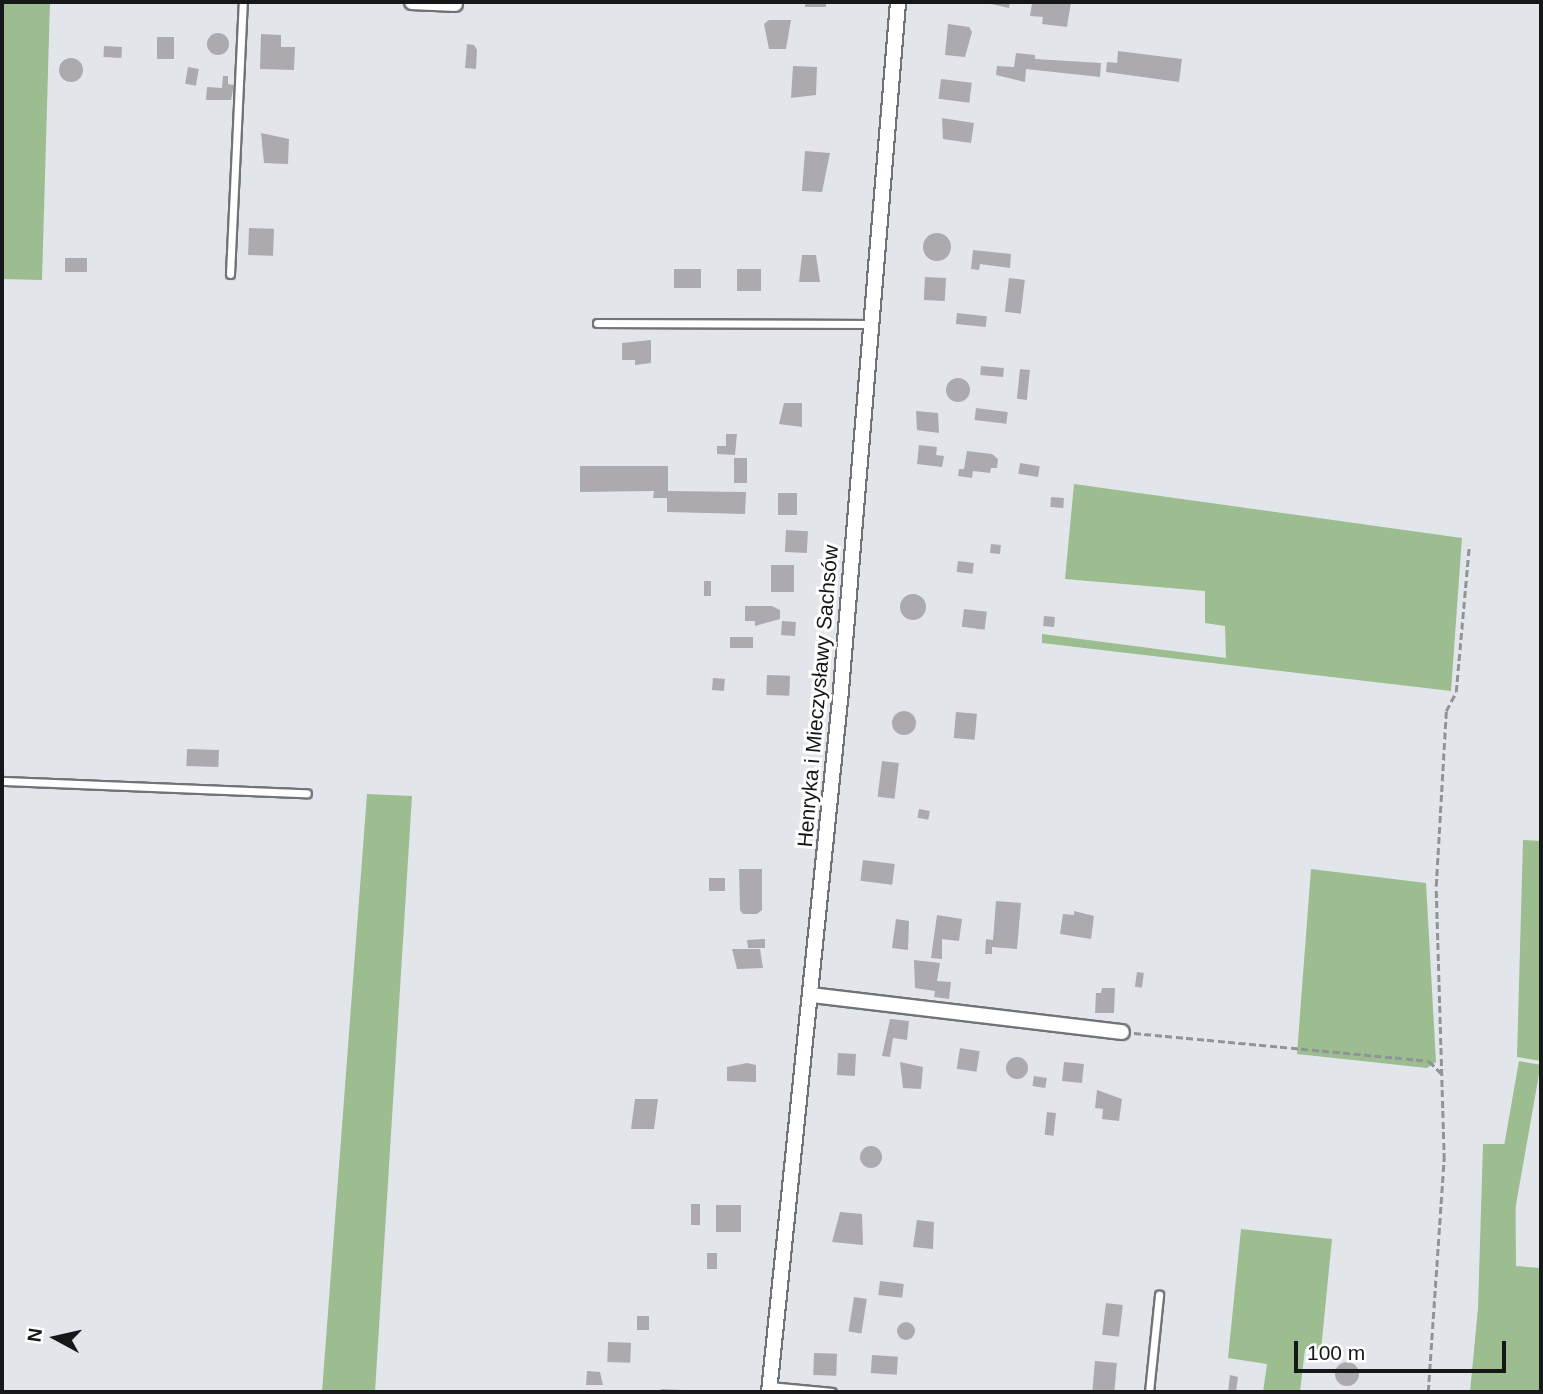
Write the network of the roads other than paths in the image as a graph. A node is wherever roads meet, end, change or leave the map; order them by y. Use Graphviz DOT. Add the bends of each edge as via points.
graph roads {
  1 [pos="243,2"];
  2 [pos="412,2"];
  3 [pos="898,2"];
  4 [pos="455,4"];
  5 [pos="230,274"];
  6 [pos="597,323"];
  7 [pos="872,324"];
  8 [pos="2,780"];
  9 [pos="307,793"];
  10 [pos="811,995"];
  11 [pos="1122,1032"];
  12 [pos="1159,1295"];
  13 [pos="769,1389"];
  14 [pos="832,1392"];
  15 [pos="1149,1392"];
  1 -- 5 [label="lane"];
  2 -- 4 [label="street"];
  3 -- 7 [label="street, Henryka i Mieczysławy Sachsów"];
  6 -- 7 [label="lane"];
  7 -- 10 [label="street, Henryka i Mieczysławy Sachsów"];
  8 -- 9 [label="lane"];
  10 -- 11 [label="street"];
  10 -- 13 [label="street, Henryka i Mieczysławy Sachsów"];
  12 -- 15 [label="lane"];
  13 -- 14 [label="lane"];
}
